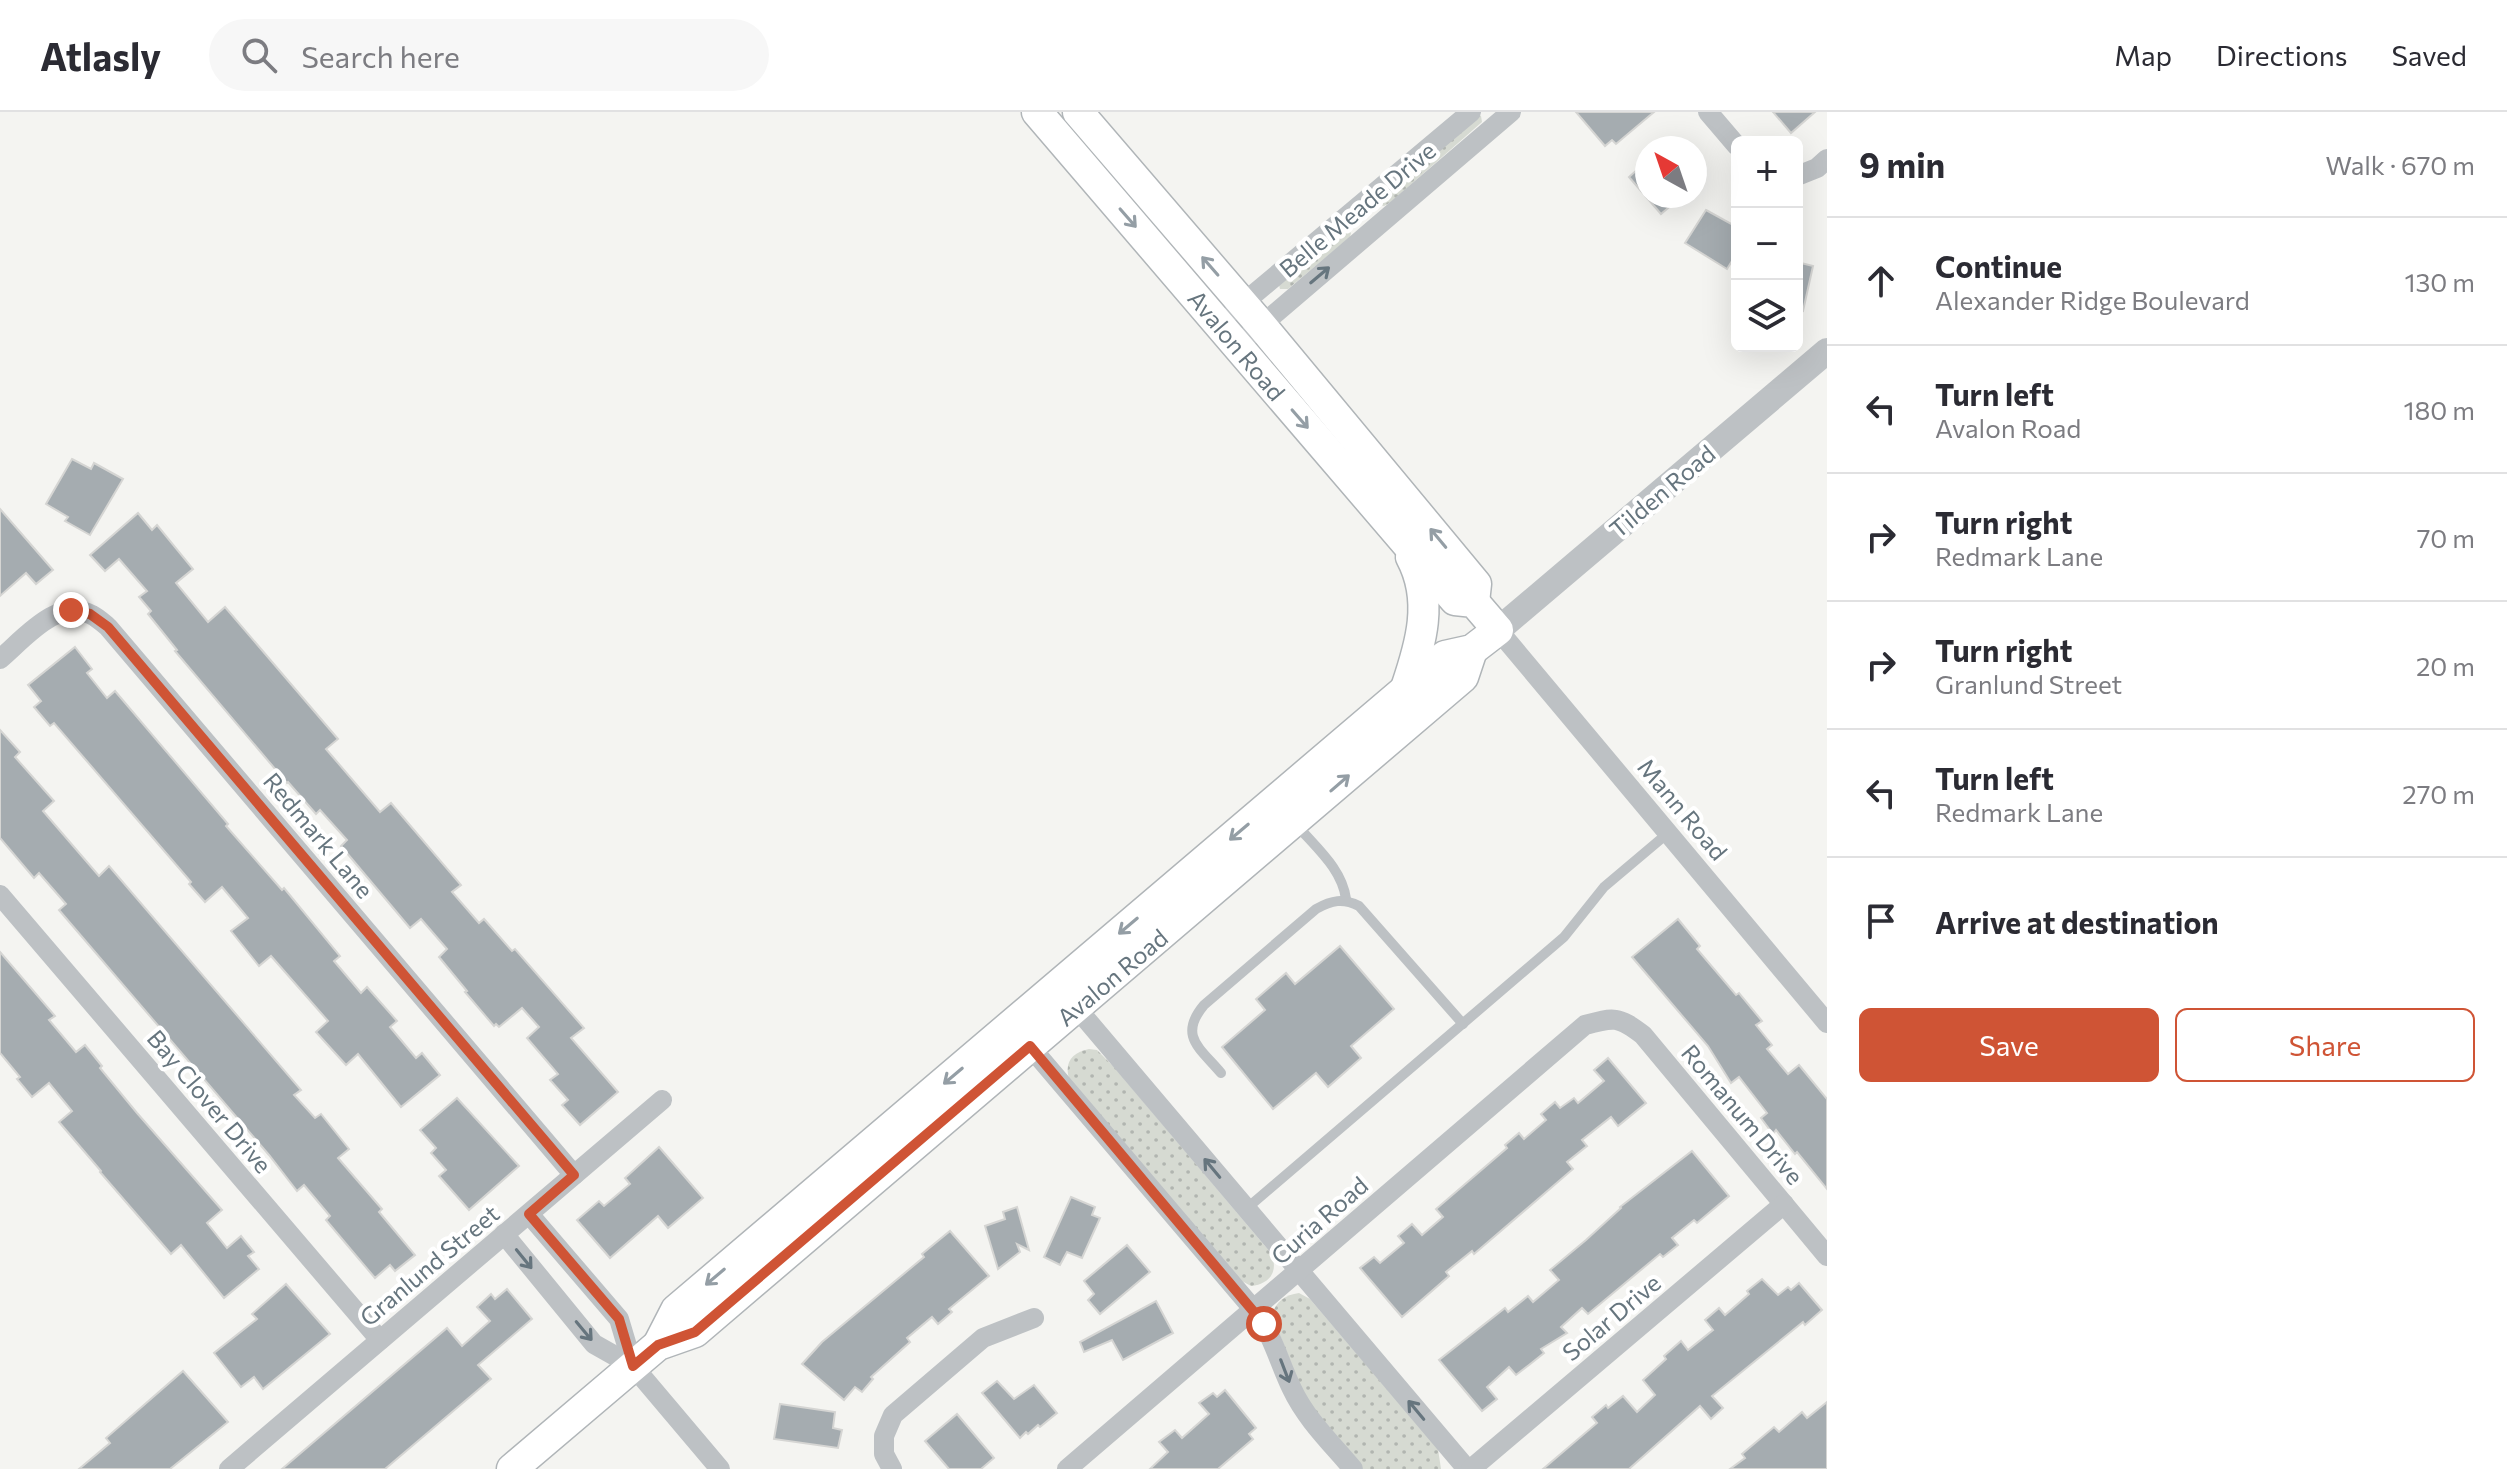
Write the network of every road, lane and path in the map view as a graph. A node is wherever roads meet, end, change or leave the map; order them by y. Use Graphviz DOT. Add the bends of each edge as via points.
graph roads {
  1 [pos="1037,112"];
  2 [pos="1078,112"];
  3 [pos="1471,112"];
  4 [pos="1708,112"];
  5 [pos="1505,114"];
  6 [pos="1731,139"];
  7 [pos="1827,159"];
  8 [pos="1803,174"];
  9 [pos="1358,207"];
  10 [pos="1375,228"];
  11 [pos="1252,315"];
  12 [pos="1228,335"];
  13 [pos="1827,351"];
  14 [pos="1401,537"];
  15 [pos="1474,602"];
  16 [pos="1498,630"];
  17 [pos="1472,650"];
  18 [pos="0,659"];
  19 [pos="1405,690"];
  20 [pos="1294,822"];
  21 [pos="1668,833"];
  22 [pos="0,895"];
  23 [pos="1346,899"];
  24 [pos="1068,997"];
  25 [pos="1823,1011"];
  26 [pos="1609,1018"];
  27 [pos="1463,1024"];
  28 [pos="1021,1036"];
  29 [pos="1221,1073"];
  30 [pos="662,1100"];
  31 [pos="574,1175"];
  32 [pos="1784,1204"];
  33 [pos="1246,1209"];
  34 [pos="529,1214"];
  35 [pos="504,1234"];
  36 [pos="1827,1256"];
  37 [pos="571,1263"];
  38 [pos="1299,1272"];
  39 [pos="545,1284"];
  40 [pos="1254,1310"];
  41 [pos="1034,1318"];
  42 [pos="380,1340"];
  43 [pos="633,1366"];
  44 [pos="229,1469"];
  45 [pos="512,1469"];
  46 [pos="720,1469"];
  47 [pos="892,1469"];
  48 [pos="1067,1469"];
  49 [pos="1353,1469"];
  50 [pos="1469,1469"];
  1 -- 12 [label="main road, Avalon Road, one-way"];
  11 -- 2 [label="main road, Avalon Road, one-way"];
  3 -- 9 [label="street, Belle Meade Drive"];
  4 -- 6 [label="street"];
  5 -- 10 [label="street, Belle Meade Drive"];
  7 -- 8 [label="street"];
  9 -- 10 [label="street"];
  9 -- 11 [label="street, Belle Meade Drive"];
  11 -- 10 [label="street, Belle Meade Drive, one-way"];
  11 -- 12 [label="street, Belle Meade Drive"];
  11 -- 12 [label="street, Belle Meade Drive"];
  15 -- 11 [label="main road, Avalon Road, one-way" via="1476,584"];
  12 -- 14 [label="main road, Avalon Road, one-way"];
  13 -- 16 [label="street, Tilden Road"];
  14 -- 15 [label="main road, Avalon Road" via="1455,600"];
  14 -- 19 [label="main road" via="1419,573 1424,608 1421,639"];
  15 -- 16 [label="main road, Avalon Road"];
  16 -- 17 [label="main road, Avalon Road"];
  16 -- 21 [label="street, Mann Road"];
  17 -- 19 [label="main road, Avalon Road" via="1445,656"];
  20 -- 17 [label="main road, Avalon Road, one-way" via="1463,677"];
  18 -- 31 [label="street, Redmark Lane" via="53,614 90,614 108,627"];
  19 -- 24 [label="main road, Avalon Road, one-way"];
  20 -- 23 [label="lane" via="1333,866 1345,885"];
  20 -- 24 [label="main road, Avalon Road"];
  21 -- 25 [label="street, Mann Road"];
  21 -- 27 [label="lane" via="1604,887 1564,937"];
  22 -- 42 [label="street, Bay Clover Drive"];
  23 -- 27 [label="lane" via="1359,906"];
  23 -- 29 [label="lane" via="1316,909 1193,1018 1193,1040"];
  24 -- 28 [label="main road, Avalon Road"];
  33 -- 24 [label="street, one-way"];
  26 -- 32 [label="street, Romanum Drive" via="1626,1022 1643,1035"];
  26 -- 38 [label="street, Curia Road" via="1585,1025"];
  27 -- 33 [label="lane"];
  28 -- 40 [label="street"];
  28 -- 43 [label="main road, Avalon Road" via="676,1310 658,1345"];
  30 -- 31 [label="street, Granlund Street"];
  31 -- 34 [label="street, Granlund Street"];
  32 -- 36 [label="street, Romanum Drive"];
  32 -- 50 [label="street, Solar Drive"];
  33 -- 38 [label="street"];
  34 -- 35 [label="street, Granlund Street"];
  34 -- 37 [label="street"];
  35 -- 39 [label="street, one-way"];
  35 -- 42 [label="street, Granlund Street"];
  37 -- 39 [label="street"];
  37 -- 43 [label="street" via="619,1319"];
  38 -- 40 [label="street, Curia Road"];
  50 -- 38 [label="street, one-way"];
  39 -- 43 [label="street, one-way" via="594,1344"];
  40 -- 48 [label="street, Curia Road"];
  40 -- 49 [label="street, one-way" via="1311,1420"];
  41 -- 47 [label="street" via="983,1338 893,1415 884,1436 884,1454"];
  42 -- 44 [label="street, Granlund Street"];
  43 -- 45 [label="main road, Avalon Road"];
  43 -- 46 [label="street"];
}
